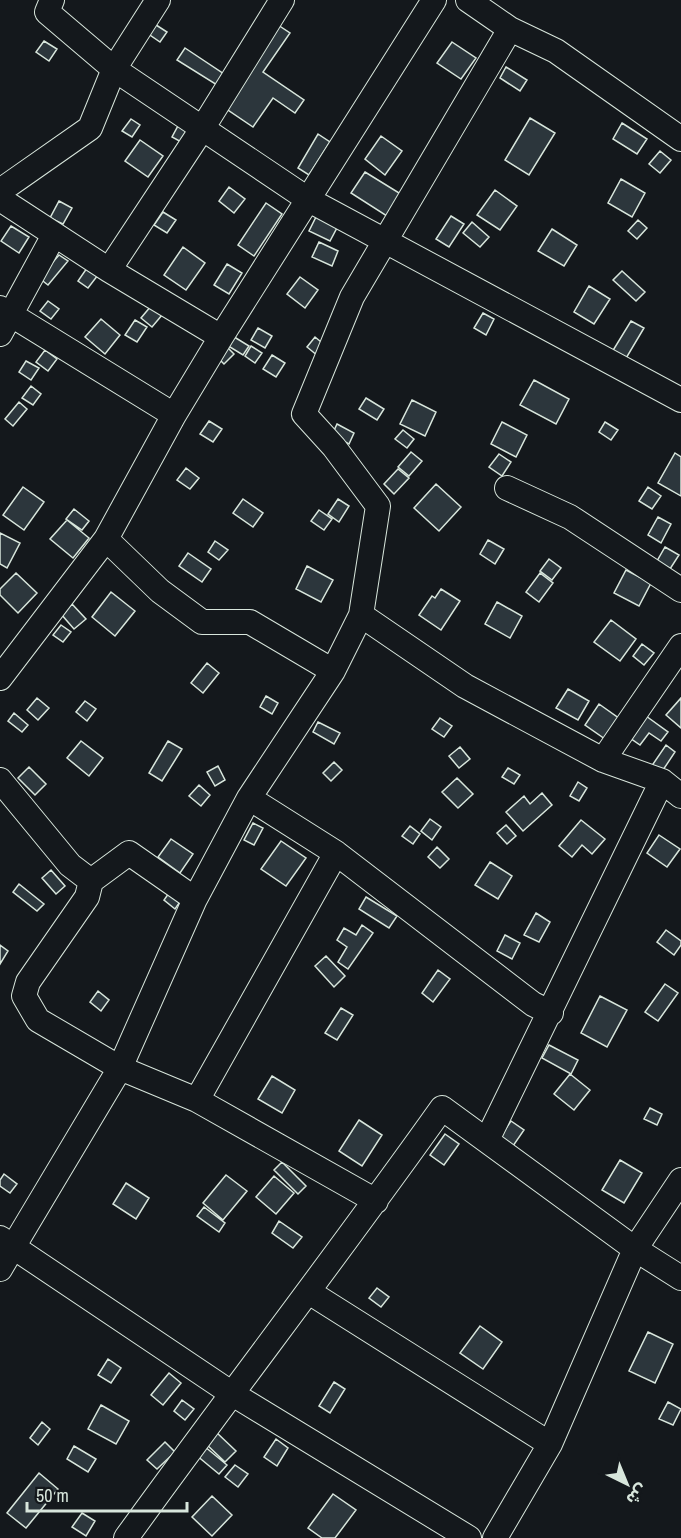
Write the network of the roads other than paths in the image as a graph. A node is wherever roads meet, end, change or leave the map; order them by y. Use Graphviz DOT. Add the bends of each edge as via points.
graph roads {
  1 [pos="52,0"];
  2 [pos="158,0"];
  3 [pos="282,0"];
  4 [pos="434,0"];
  5 [pos="468,0"];
  6 [pos="510,29"];
  7 [pos="114,69"];
  8 [pos="202,129"];
  9 [pos="681,139"];
  10 [pos="0,191"];
  11 [pos="0,200"];
  12 [pos="309,200"];
  13 [pos="54,235"];
  14 [pos="387,241"];
  15 [pos="109,270"];
  16 [pos="4,319"];
  17 [pos="221,337"];
  18 [pos="681,400"];
  19 [pos="174,415"];
  20 [pos="507,488"];
  21 [pos="106,539"];
  22 [pos="681,590"];
  23 [pos="361,615"];
  24 [pos="681,646"];
  25 [pos="333,671"];
  26 [pos="0,678"];
  27 [pos="603,760"];
  28 [pos="0,780"];
  29 [pos="672,789"];
  30 [pos="249,798"];
  31 [pos="336,852"];
  32 [pos="91,881"];
  33 [pos="195,899"];
  34 [pos="551,1013"];
  35 [pos="120,1068"];
  36 [pos="197,1100"];
  37 [pos="487,1140"];
  38 [pos="681,1180"];
  39 [pos="376,1201"];
  40 [pos="7,1243"];
  41 [pos="635,1249"];
  42 [pos="0,1269"];
  43 [pos="681,1278"];
  44 [pos="309,1292"];
  45 [pos="231,1393"];
  46 [pos="550,1444"];
  47 [pos="126,1538"];
  48 [pos="469,1538"];
  49 [pos="495,1538"];
  1 -- 7 [label="street" via="47,12"];
  2 -- 7 [label="street"];
  3 -- 8 [label="street"];
  4 -- 12 [label="street"];
  5 -- 6 [label="street"];
  6 -- 9 [label="street" via="556,51"];
  6 -- 14 [label="street"];
  7 -- 8 [label="street"];
  7 -- 10 [label="street" via="90,128"];
  8 -- 12 [label="street"];
  8 -- 15 [label="street"];
  11 -- 13 [label="street"];
  12 -- 14 [label="street"];
  12 -- 17 [label="street"];
  13 -- 15 [label="street"];
  13 -- 16 [label="street"];
  14 -- 18 [label="street"];
  14 -- 23 [label="street" via="352,297 304,414 378,506"];
  15 -- 17 [label="street"];
  16 -- 19 [label="street"];
  17 -- 19 [label="street"];
  19 -- 21 [label="street"];
  20 -- 22 [label="street" via="570,517"];
  21 -- 25 [label="street" via="160,591 202,622 250,622"];
  21 -- 26 [label="street"];
  23 -- 25 [label="street"];
  23 -- 27 [label="street" via="465,686"];
  24 -- 27 [label="street"];
  25 -- 30 [label="street"];
  27 -- 29 [label="street"];
  28 -- 32 [label="street" via="70,865"];
  29 -- 34 [label="street"];
  30 -- 31 [label="street"];
  30 -- 33 [label="street"];
  31 -- 34 [label="street" via="533,1004"];
  31 -- 36 [label="street"];
  32 -- 33 [label="street" via="129,853"];
  32 -- 35 [label="street" via="87,897 28,982 24,996 39,1020"];
  33 -- 35 [label="street"];
  34 -- 37 [label="street"];
  35 -- 36 [label="street"];
  35 -- 40 [label="street"];
  36 -- 39 [label="street"];
  37 -- 39 [label="street" via="442,1108"];
  37 -- 41 [label="street"];
  38 -- 41 [label="street"];
  39 -- 44 [label="street"];
  40 -- 42 [label="street"];
  40 -- 45 [label="street"];
  41 -- 43 [label="street"];
  41 -- 46 [label="street"];
  44 -- 45 [label="street"];
  44 -- 46 [label="street"];
  45 -- 47 [label="street"];
  45 -- 48 [label="street"];
  46 -- 49 [label="street"];
}
